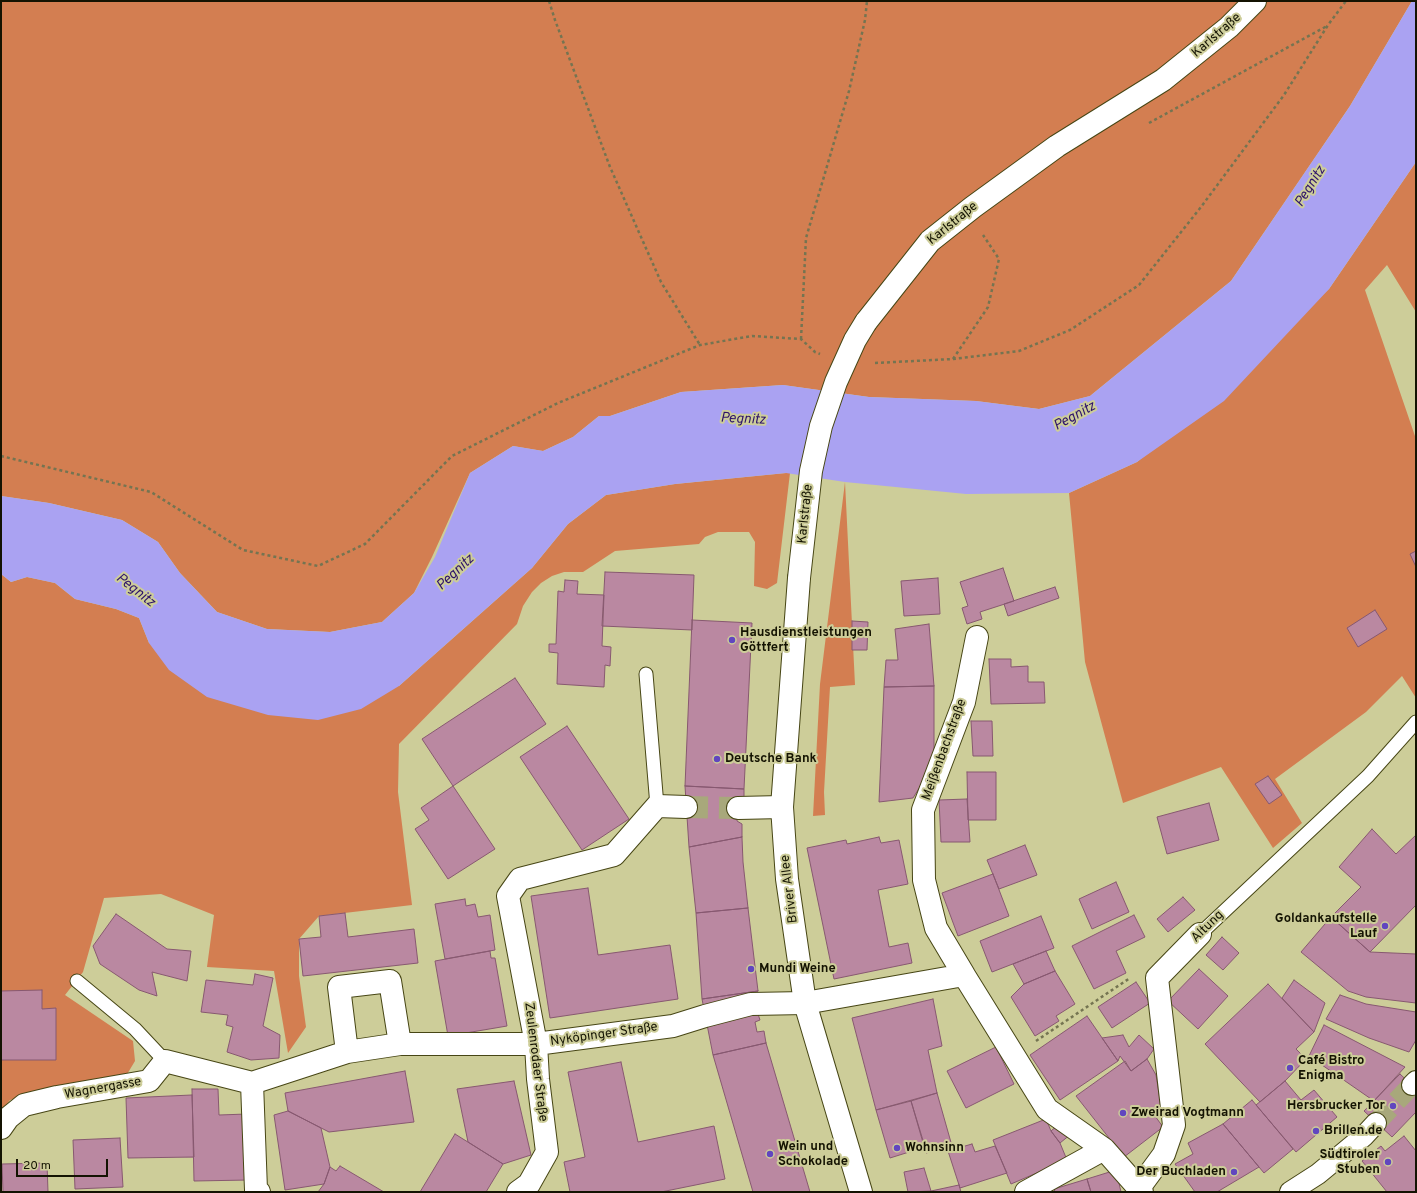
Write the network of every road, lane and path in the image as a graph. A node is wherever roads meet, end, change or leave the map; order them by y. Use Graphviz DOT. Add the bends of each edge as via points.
graph roads {
  1 [pos="549,1"];
  2 [pos="867,1"];
  3 [pos="1255,1"];
  4 [pos="1346,1"];
  5 [pos="1328,25"];
  6 [pos="1148,124"];
  7 [pos="999,259"];
  8 [pos="700,345"];
  9 [pos="953,359"];
  10 [pos="869,363"];
  11 [pos="1,456"];
  12 [pos="799,578"];
  13 [pos="977,638"];
  14 [pos="646,674"];
  15 [pos="1416,722"];
  16 [pos="657,806"];
  17 [pos="686,807"];
  18 [pos="782,807"];
  19 [pos="738,808"];
  20 [pos="1200,934"];
  21 [pos="964,975"];
  22 [pos="1134,975"];
  23 [pos="77,981"];
  24 [pos="805,1003"];
  25 [pos="400,1044"];
  26 [pos="536,1044"];
  27 [pos="347,1052"];
  28 [pos="1013,1056"];
  29 [pos="165,1061"];
  30 [pos="252,1083"];
  31 [pos="1376,1123"];
  32 [pos="1,1128"];
  33 [pos="1104,1149"];
  34 [pos="1141,1190"];
  35 [pos="256,1191"];
  36 [pos="518,1192"];
  37 [pos="861,1192"];
  38 [pos="1026,1192"];
  39 [pos="1290,1192"];
  1 -- 8 [label="path" via="610,167 657,274"];
  2 -- 8 [label="path" via="849,92 806,238 801,339 752,336"];
  3 -- 12 [label="street, Karlstraße, bridge" via="1228,27 1163,80 1057,146 930,241 866,322 836,382 821,426 811,471"];
  4 -- 5 [label="path"];
  5 -- 6 [label="path"];
  5 -- 9 [label="path" via="1284,95 1139,285 1070,330 1019,351"];
  7 -- 9 [label="path" via="988,306"];
  8 -- 11 [label="path" via="558,403 452,456 365,544 318,566 243,550 151,492"];
  9 -- 10 [label="path"];
  12 -- 18 [label="street, Briver Allee"];
  13 -- 21 [label="street, Meißenbachstraße" via="964,702 923,810 925,887 936,928"];
  14 -- 16 [label="lane"];
  15 -- 20 [label="lane, Altung" via="1368,776"];
  16 -- 17 [label="street"];
  16 -- 26 [label="street, Zeulenrodaer Straße" via="614,855 520,879 508,896"];
  18 -- 19 [label="street"];
  18 -- 24 [label="street, Briver Allee" via="787,879"];
  20 -- 34 [label="street, Altung" via="1157,978 1174,1125 1164,1154"];
  21 -- 24 [label="street"];
  21 -- 28 [label="street, Meißenbachstraße"];
  22 -- 28 [label="path"];
  23 -- 29 [label="lane" via="135,1029"];
  24 -- 26 [label="street, Nyköpinger Straße" via="751,1004 673,1026"];
  24 -- 37 [label="street, Briver Allee"];
  25 -- 26 [label="street, Nyköpinger Straße"];
  25 -- 27 [label="street, Nyköpinger Straße"];
  25 -- 27 [label="street" via="390,981 339,987"];
  26 -- 36 [label="street, Zeulenrodaer Straße" via="547,1152 529,1184"];
  27 -- 30 [label="street, Nyköpinger Straße"];
  28 -- 33 [label="street, Meißenbachstraße" via="1047,1109"];
  29 -- 30 [label="street"];
  29 -- 32 [label="street, Wagnergasse" via="149,1081 24,1105 8,1118"];
  30 -- 35 [label="street"];
  31 -- 39 [label="street" via="1318,1174"];
  33 -- 34 [label="street, Meißenbachstraße"];
  33 -- 38 [label="street"];
}
